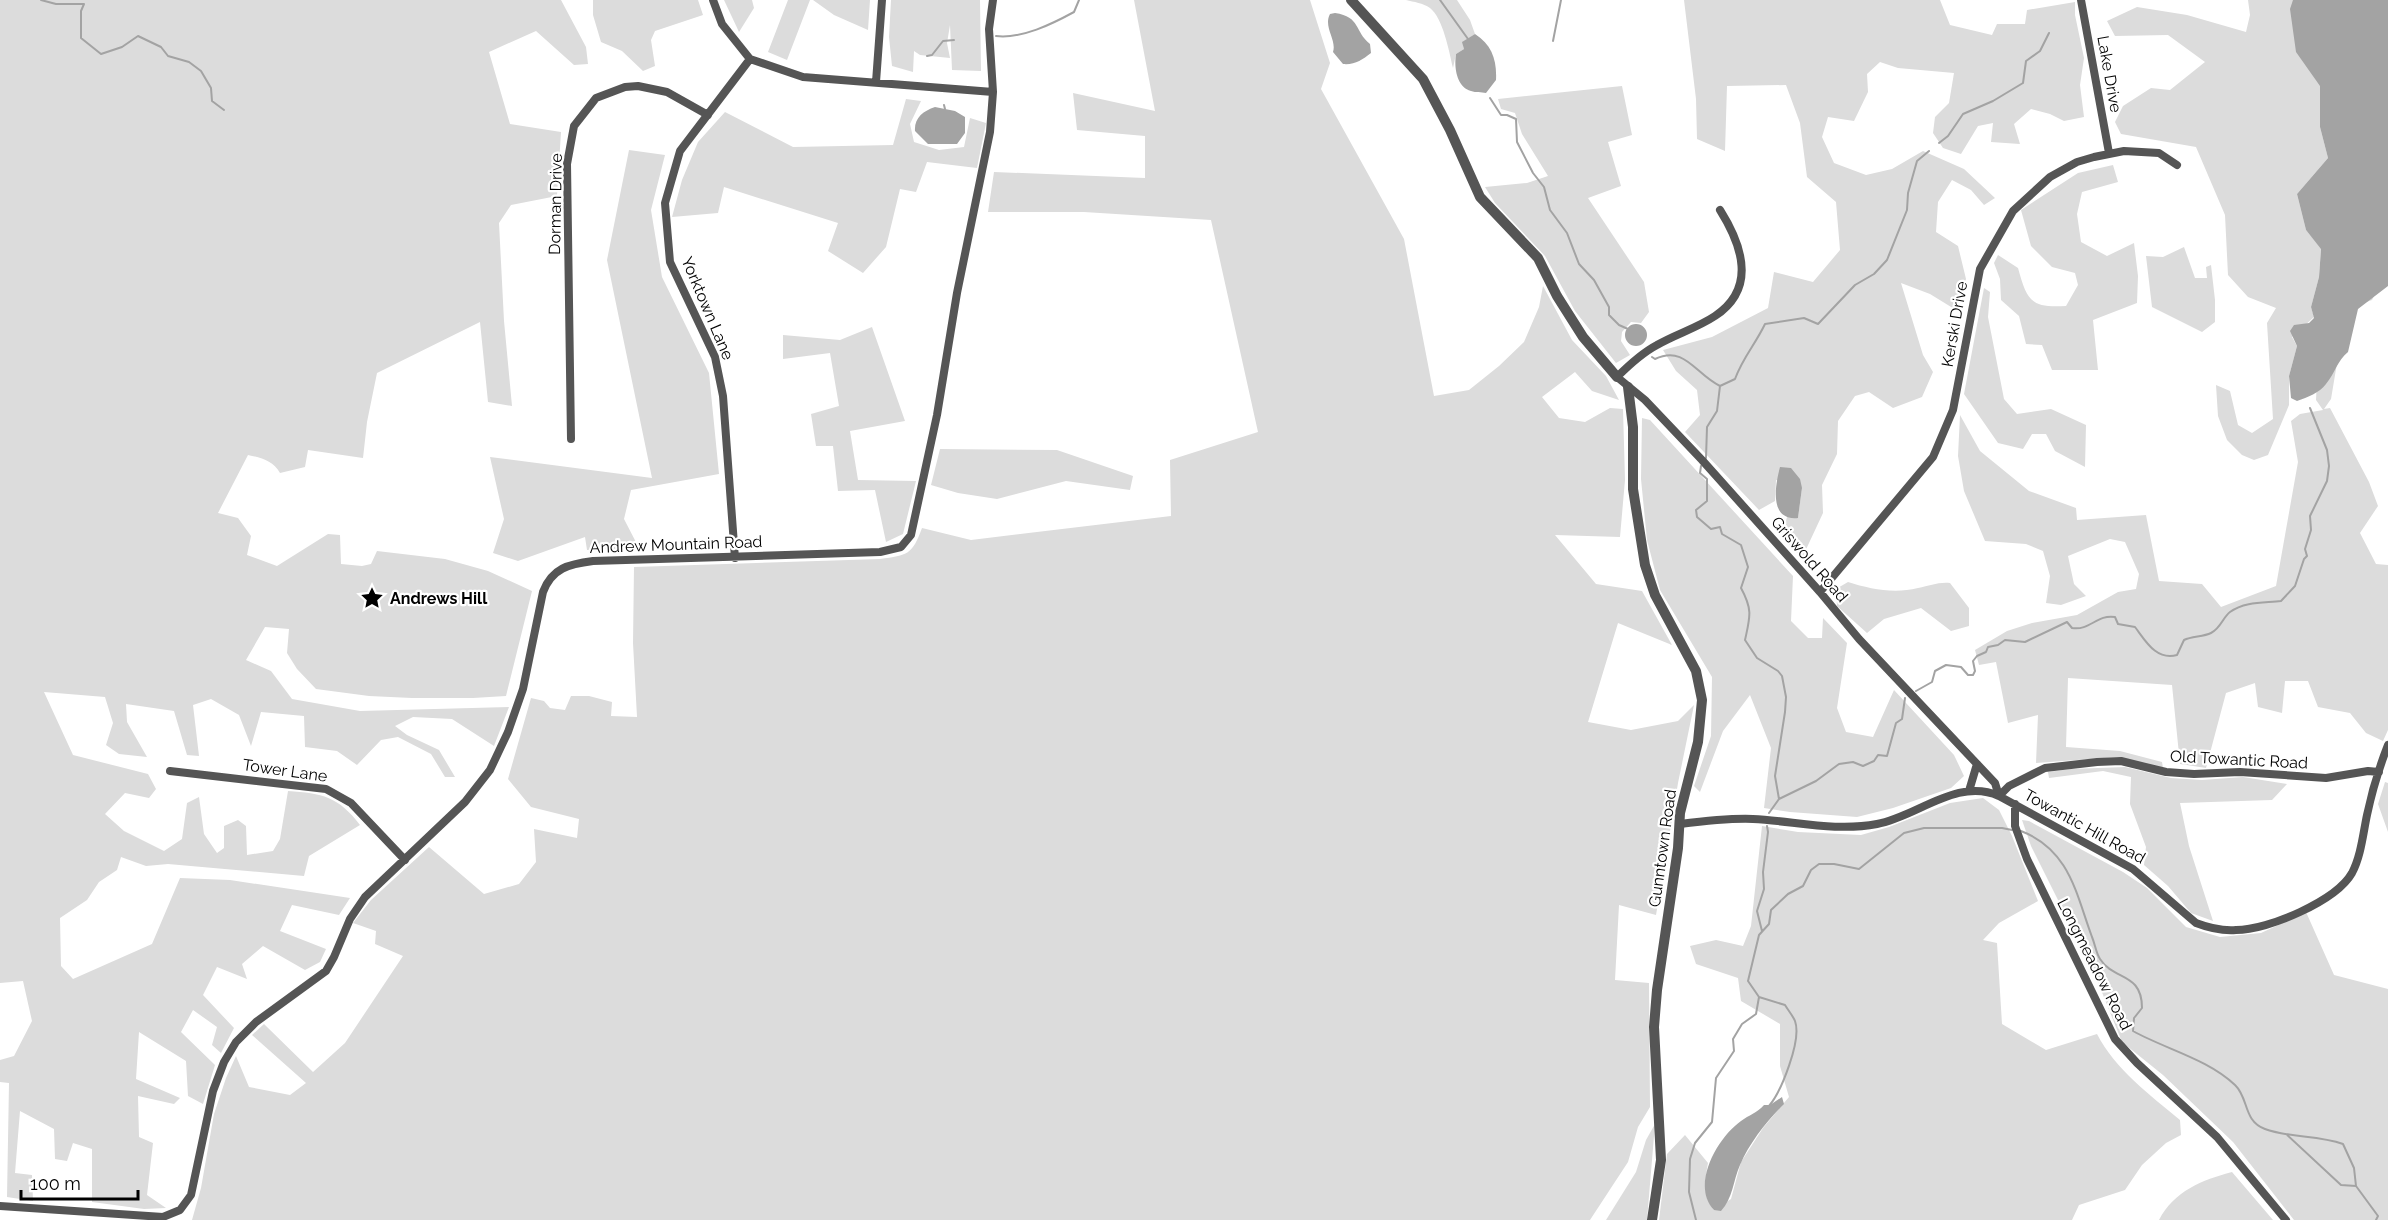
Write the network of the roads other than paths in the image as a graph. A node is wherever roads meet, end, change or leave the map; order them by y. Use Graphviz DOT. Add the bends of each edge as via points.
graph roads {
  1 [pos="713,0"];
  2 [pos="882,0"];
  3 [pos="993,0"];
  4 [pos="1351,0"];
  5 [pos="2082,0"];
  6 [pos="750,59"];
  7 [pos="876,82"];
  8 [pos="993,92"];
  9 [pos="708,115"];
  10 [pos="2109,153"];
  11 [pos="2177,165"];
  12 [pos="1720,210"];
  13 [pos="1617,377"];
  14 [pos="1628,387"];
  15 [pos="571,439"];
  16 [pos="735,558"];
  17 [pos="1820,592"];
  18 [pos="2388,745"];
  19 [pos="1977,764"];
  20 [pos="170,771"];
  21 [pos="2379,772"];
  22 [pos="1969,791"];
  23 [pos="1999,796"];
  24 [pos="2015,804"];
  25 [pos="1680,824"];
  26 [pos="405,860"];
  27 [pos="0,1206"];
  28 [pos="1652,1220"];
  29 [pos="2286,1220"];
  1 -- 6 [label="street" via="722,24"];
  2 -- 7 [label="street"];
  3 -- 8 [label="street, Andrew Mountain Road" via="989,29"];
  4 -- 13 [label="street" via="1422,79 1480,197 1538,258 1583,337"];
  5 -- 10 [label="street, Lake Drive"];
  6 -- 7 [label="street" via="802,77"];
  6 -- 9 [label="street, Yorktown Lane"];
  7 -- 8 [label="street"];
  8 -- 16 [label="street, Andrew Mountain Road" via="989,141 909,540 891,551"];
  9 -- 15 [label="street, Dorman Drive" via="667,92 625,87 596,98 574,126 567,164"];
  9 -- 16 [label="street, Yorktown Lane" via="680,151 665,203 670,262 715,357 723,396"];
  10 -- 11 [label="street, Kerski Drive" via="2159,153"];
  10 -- 17 [label="street, Kerski Drive" via="2077,162 2050,177 2006,219 1980,269 1953,411 1933,457"];
  12 -- 13 [label="street" via="1742,257 1739,286 1732,300 1713,318 1657,345"];
  13 -- 14 [label="street, Griswold Road"];
  14 -- 17 [label="street, Griswold Road" via="1702,460"];
  14 -- 25 [label="street, Gunntown Road" via="1633,489 1645,565 1654,595 1696,671 1702,693 1701,725 1684,790"];
  16 -- 26 [label="street, Andrew Mountain Road" via="593,561 570,564 552,574 543,592 519,702 495,761 465,802"];
  17 -- 19 [label="street, Griswold Road"];
  18 -- 21 [label="street, Towantic Hill Road"];
  19 -- 22 [label="street"];
  19 -- 23 [label="street, Griswold Road" via="1995,783"];
  20 -- 26 [label="street, Tower Lane" via="326,789 351,803"];
  21 -- 23 [label="street, Old Towantic Road" via="2326,778 2240,772 2194,774 2121,761 2097,762 2045,768 2009,786"];
  21 -- 24 [label="street, Towantic Hill Road" via="2351,875 2331,894 2292,915 2238,931 2196,923 2133,869"];
  22 -- 23 [label="street, Towantic Hill Road"];
  22 -- 25 [label="street, Towantic Hill Road" via="1869,826 1731,819"];
  23 -- 24 [label="street, Towantic Hill Road"];
  24 -- 29 [label="street, Longmeadow Road" via="2015,826 2032,869 2115,1039 2217,1137"];
  25 -- 28 [label="street, Gunntown Road" via="1655,1018 1662,1145"];
  26 -- 27 [label="street, Andrew Mountain Road" via="360,904 326,970 250,1027 231,1048 213,1091 191,1195 180,1210 163,1217"];
}
